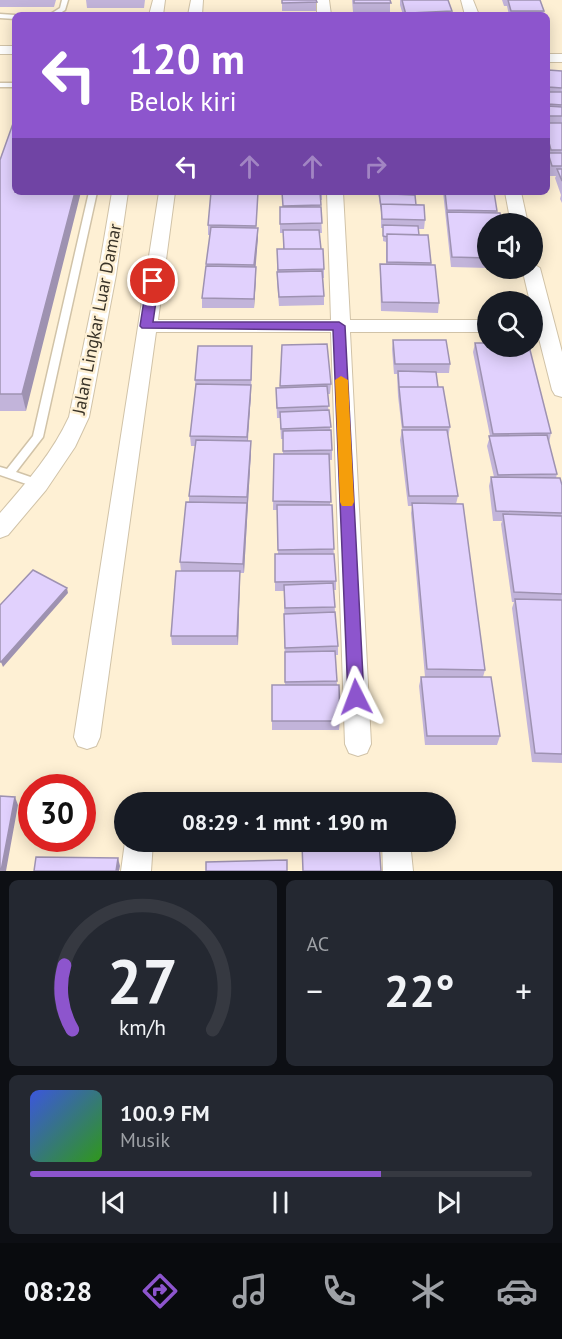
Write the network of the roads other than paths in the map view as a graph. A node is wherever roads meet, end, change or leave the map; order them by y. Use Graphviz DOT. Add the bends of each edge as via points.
graph roads {
  1 [pos="65,0"];
  2 [pos="58,12"];
  3 [pos="92,195"];
  4 [pos="120,195"];
  5 [pos="167,195"];
  6 [pos="335,195"];
  7 [pos="514,195"];
  8 [pos="518,213"];
  9 [pos="146,326"];
  10 [pos="339,326"];
  11 [pos="477,326"];
  12 [pos="543,339"];
  13 [pos="562,390"];
  14 [pos="4,472"];
  15 [pos="38,484"];
  16 [pos="0,529"];
  17 [pos="87,737"];
  18 [pos="358,744"];
  19 [pos="138,852"];
  20 [pos="397,852"];
  21 [pos="136,871"];
  22 [pos="398,871"];
  1 -- 2 [label="lane" via="63,9"];
  3 -- 14 [label="lane" via="39,437"];
  4 -- 15 [label="street, Jalan Lingkar Luar Damar" via="79,417 68,442"];
  5 -- 9 [label="street"];
  6 -- 10 [label="street"];
  7 -- 8 [label="street"];
  9 -- 10 [label="street"];
  9 -- 17 [label="street"];
  10 -- 11 [label="street"];
  10 -- 18 [label="street"];
  12 -- 13 [label="street"];
  14 -- 15 [label="lane"];
  15 -- 16 [label="street, Jalan Lingkar Luar Damar"];
  19 -- 21 [label="street"];
  20 -- 22 [label="street"];
}
